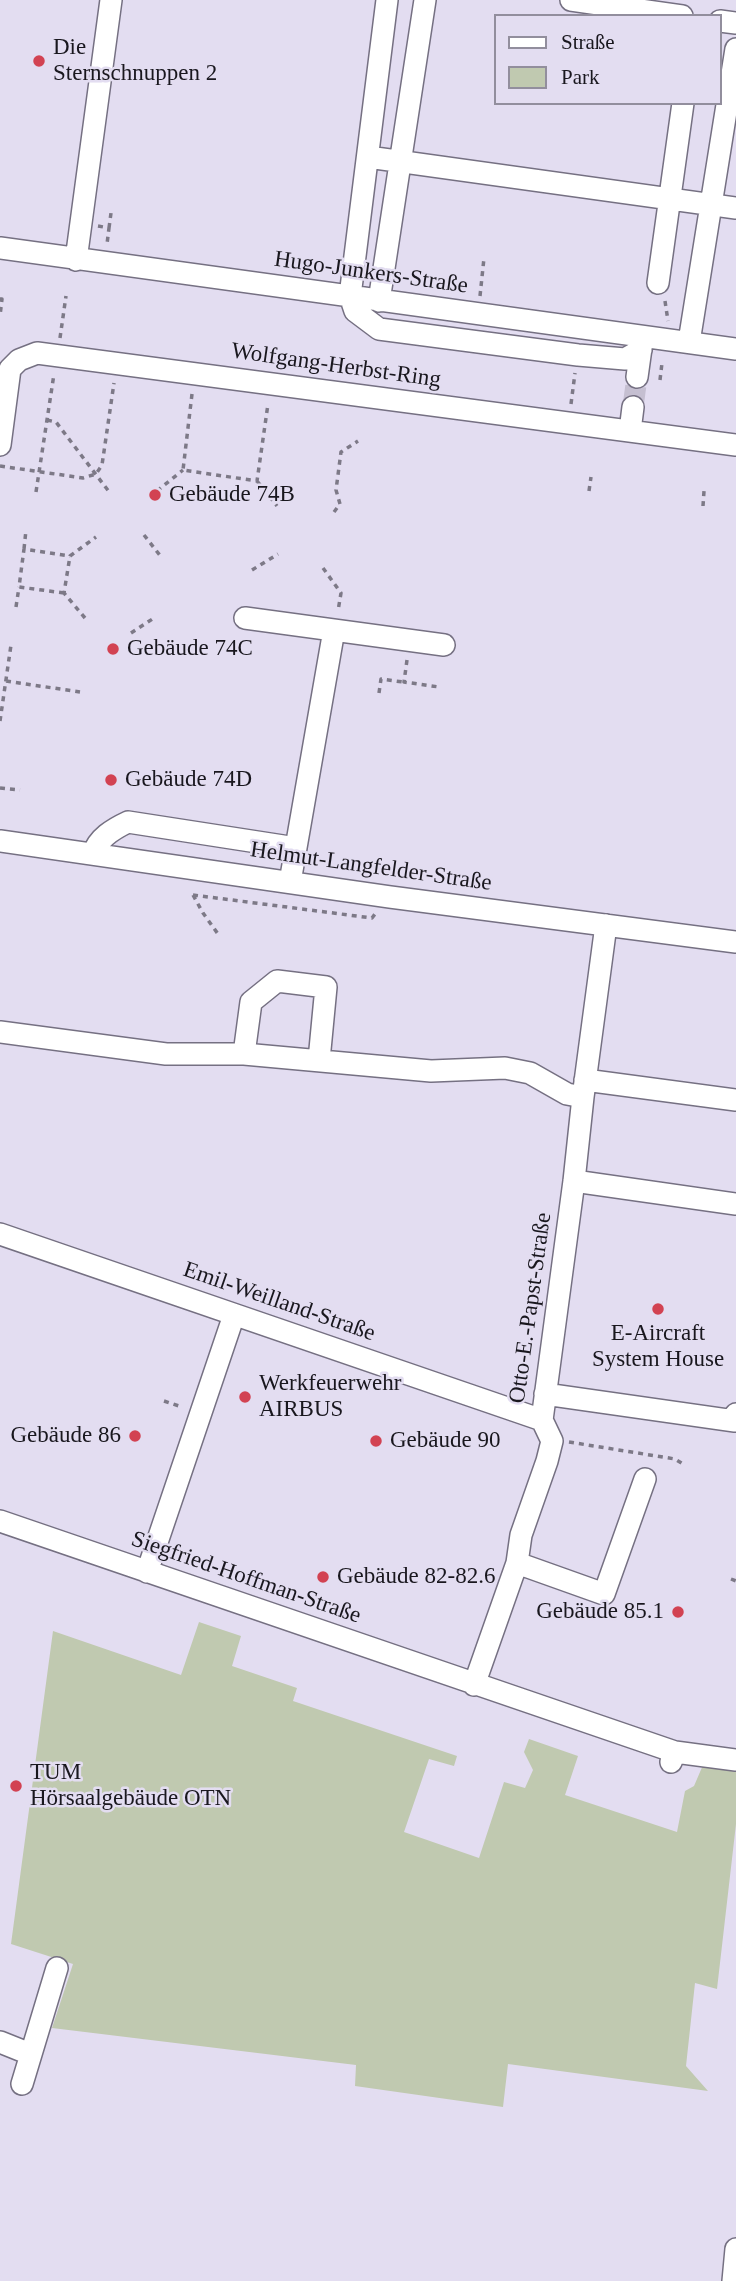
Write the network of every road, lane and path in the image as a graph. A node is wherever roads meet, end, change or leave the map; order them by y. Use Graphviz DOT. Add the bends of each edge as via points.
graph roads {
  1 [pos="111,0"];
  2 [pos="387,0"];
  3 [pos="425,0"];
  4 [pos="571,0"];
  5 [pos="668,14"];
  6 [pos="736,49"];
  7 [pos="683,105"];
  8 [pos="368,157"];
  9 [pos="400,162"];
  10 [pos="669,199"];
  11 [pos="711,205"];
  12 [pos="736,208"];
  13 [pos="111,213"];
  14 [pos="109,228"];
  15 [pos="0,248"];
  16 [pos="484,258"];
  17 [pos="76,260"];
  18 [pos="658,283"];
  19 [pos="66,296"];
  20 [pos="350,296"];
  21 [pos="480,298"];
  22 [pos="0,299"];
  23 [pos="379,301"];
  24 [pos="0,316"];
  25 [pos="62,322"];
  26 [pos="668,324"];
  27 [pos="689,342"];
  28 [pos="642,343"];
  29 [pos="736,349"];
  30 [pos="57,354"];
  31 [pos="663,363"];
  32 [pos="637,377"];
  33 [pos="660,380"];
  34 [pos="114,383"];
  35 [pos="192,394"];
  36 [pos="268,404"];
  37 [pos="633,407"];
  38 [pos="47,420"];
  39 [pos="630,431"];
  40 [pos="358,441"];
  41 [pos="0,444"];
  42 [pos="736,445"];
  43 [pos="0,466"];
  44 [pos="183,470"];
  45 [pos="39,471"];
  46 [pos="96,474"];
  47 [pos="591,477"];
  48 [pos="257,481"];
  49 [pos="157,491"];
  50 [pos="589,491"];
  51 [pos="705,491"];
  52 [pos="36,492"];
  53 [pos="110,493"];
  54 [pos="277,506"];
  55 [pos="703,506"];
  56 [pos="334,512"];
  57 [pos="26,530"];
  58 [pos="144,535"];
  59 [pos="96,537"];
  60 [pos="24,550"];
  61 [pos="278,554"];
  62 [pos="70,556"];
  63 [pos="162,558"];
  64 [pos="323,568"];
  65 [pos="252,570"];
  66 [pos="19,586"];
  67 [pos="64,593"];
  68 [pos="16,607"];
  69 [pos="85,618"];
  70 [pos="154,618"];
  71 [pos="245,618"];
  72 [pos="334,630"];
  73 [pos="131,633"];
  74 [pos="409,640"];
  75 [pos="11,645"];
  76 [pos="444,645"];
  77 [pos="6,681"];
  78 [pos="404,682"];
  79 [pos="439,687"];
  80 [pos="80,692"];
  81 [pos="379,693"];
  82 [pos="0,722"];
  83 [pos="0,788"];
  84 [pos="20,790"];
  85 [pos="0,842"];
  86 [pos="296,848"];
  87 [pos="93,854"];
  88 [pos="290,882"];
  89 [pos="390,897"];
  90 [pos="606,925"];
  91 [pos="218,933"];
  92 [pos="736,942"];
  93 [pos="0,1032"];
  94 [pos="244,1054"];
  95 [pos="319,1060"];
  96 [pos="584,1088"];
  97 [pos="736,1100"];
  98 [pos="575,1181"];
  99 [pos="736,1204"];
  100 [pos="0,1234"];
  101 [pos="234,1315"];
  102 [pos="545,1394"];
  103 [pos="736,1414"];
  104 [pos="542,1420"];
  105 [pos="736,1422"];
  106 [pos="552,1441"];
  107 [pos="683,1464"];
  108 [pos="645,1479"];
  109 [pos="0,1521"];
  110 [pos="517,1563"];
  111 [pos="147,1572"];
  112 [pos="474,1685"];
  113 [pos="736,1760"];
  114 [pos="57,1968"];
  115 [pos="0,2042"];
  116 [pos="30,2053"];
  117 [pos="22,2084"];
  118 [pos="736,2249"];
  119 [pos="733,2281"];
  1 -- 17 [label="street"];
  2 -- 8 [label="street"];
  3 -- 9 [label="street"];
  4 -- 5 [label="street"];
  6 -- 11 [label="street"];
  7 -- 10 [label="street"];
  8 -- 9 [label="street"];
  8 -- 20 [label="street"];
  9 -- 10 [label="street"];
  9 -- 23 [label="street"];
  10 -- 11 [label="street"];
  10 -- 18 [label="street"];
  11 -- 12 [label="street"];
  11 -- 27 [label="street"];
  13 -- 14 [label="path"];
  15 -- 17 [label="street, Hugo-Junkers-Straße"];
  16 -- 21 [label="path"];
  17 -- 20 [label="street, Hugo-Junkers-Straße"];
  18 -- 26 [label="path" via="667,304"];
  19 -- 25 [label="path"];
  20 -- 23 [label="street, Hugo-Junkers-Straße"];
  20 -- 28 [label="street" via="355,311 379,329 625,359"];
  22 -- 24 [label="path"];
  23 -- 28 [label="street, Hugo-Junkers-Straße"];
  27 -- 28 [label="street, Hugo-Junkers-Straße"];
  27 -- 29 [label="street, Hugo-Junkers-Straße"];
  28 -- 32 [label="street"];
  30 -- 38 [label="path"];
  30 -- 39 [label="street, Wolfgang-Herbst-Ring"];
  30 -- 41 [label="street, Wolfgang-Herbst-Ring" via="37,353 10,369"];
  31 -- 33 [label="path"];
  34 -- 46 [label="path" via="102,466"];
  35 -- 44 [label="path"];
  36 -- 48 [label="path"];
  37 -- 39 [label="street"];
  38 -- 45 [label="path"];
  38 -- 46 [label="path" via="56,422"];
  39 -- 42 [label="street, Wolfgang-Herbst-Ring"];
  40 -- 56 [label="path" via="341,452 336,490 340,504"];
  43 -- 45 [label="path"];
  44 -- 48 [label="path"];
  44 -- 49 [label="path"];
  45 -- 46 [label="path" via="83,478"];
  45 -- 52 [label="path"];
  46 -- 53 [label="path"];
  47 -- 50 [label="path"];
  48 -- 54 [label="path"];
  51 -- 55 [label="path"];
  57 -- 60 [label="path"];
  58 -- 63 [label="path"];
  59 -- 62 [label="path"];
  60 -- 62 [label="path"];
  60 -- 66 [label="path"];
  61 -- 65 [label="path"];
  62 -- 67 [label="path"];
  64 -- 72 [label="path" via="341,593"];
  66 -- 67 [label="path"];
  66 -- 68 [label="path"];
  67 -- 69 [label="path"];
  70 -- 73 [label="path"];
  71 -- 72 [label="street"];
  72 -- 74 [label="street"];
  72 -- 86 [label="street"];
  74 -- 76 [label="street"];
  74 -- 78 [label="path"];
  75 -- 77 [label="path"];
  77 -- 80 [label="path"];
  77 -- 82 [label="path"];
  78 -- 79 [label="path"];
  78 -- 81 [label="path" via="381,679"];
  83 -- 84 [label="path"];
  85 -- 87 [label="street, Helmut-Langfelder-Straße"];
  86 -- 87 [label="street" via="128,822 96,845"];
  86 -- 88 [label="street"];
  87 -- 88 [label="street, Helmut-Langfelder-Straße"];
  88 -- 89 [label="street, Helmut-Langfelder-Straße"];
  89 -- 90 [label="street, Helmut-Langfelder-Straße"];
  89 -- 91 [label="path" via="372,918 193,895"];
  90 -- 92 [label="street, Helmut-Langfelder-Straße"];
  90 -- 96 [label="street, Otto-E.-Papst-Straße"];
  93 -- 94 [label="street" via="166,1054"];
  94 -- 95 [label="street"];
  94 -- 95 [label="street" via="251,1002 277,981 326,987"];
  95 -- 96 [label="street" via="431,1072 516,1069 567,1094"];
  96 -- 97 [label="street"];
  96 -- 98 [label="street, Otto-E.-Papst-Straße"];
  98 -- 99 [label="street"];
  98 -- 102 [label="street, Otto-E.-Papst-Straße"];
  100 -- 101 [label="street, Emil-Weilland-Straße"];
  101 -- 104 [label="street, Emil-Weilland-Straße"];
  101 -- 111 [label="street"];
  102 -- 104 [label="street, Otto-E.-Papst-Straße"];
  102 -- 105 [label="street"];
  103 -- 105 [label="street"];
  104 -- 106 [label="street, Otto-E.-Papst-Straße"];
  106 -- 107 [label="path" via="675,1459"];
  106 -- 110 [label="street" via="521,1535"];
  108 -- 110 [label="street" via="604,1594"];
  109 -- 111 [label="street, Siegfried-Hoffman-Straße"];
  110 -- 112 [label="street"];
  111 -- 112 [label="street, Siegfried-Hoffman-Straße"];
  112 -- 113 [label="street, Siegfried-Hoffman-Straße" via="673,1757"];
  114 -- 116 [label="street"];
  115 -- 116 [label="street"];
  116 -- 117 [label="street"];
  118 -- 119 [label="street"];
}
